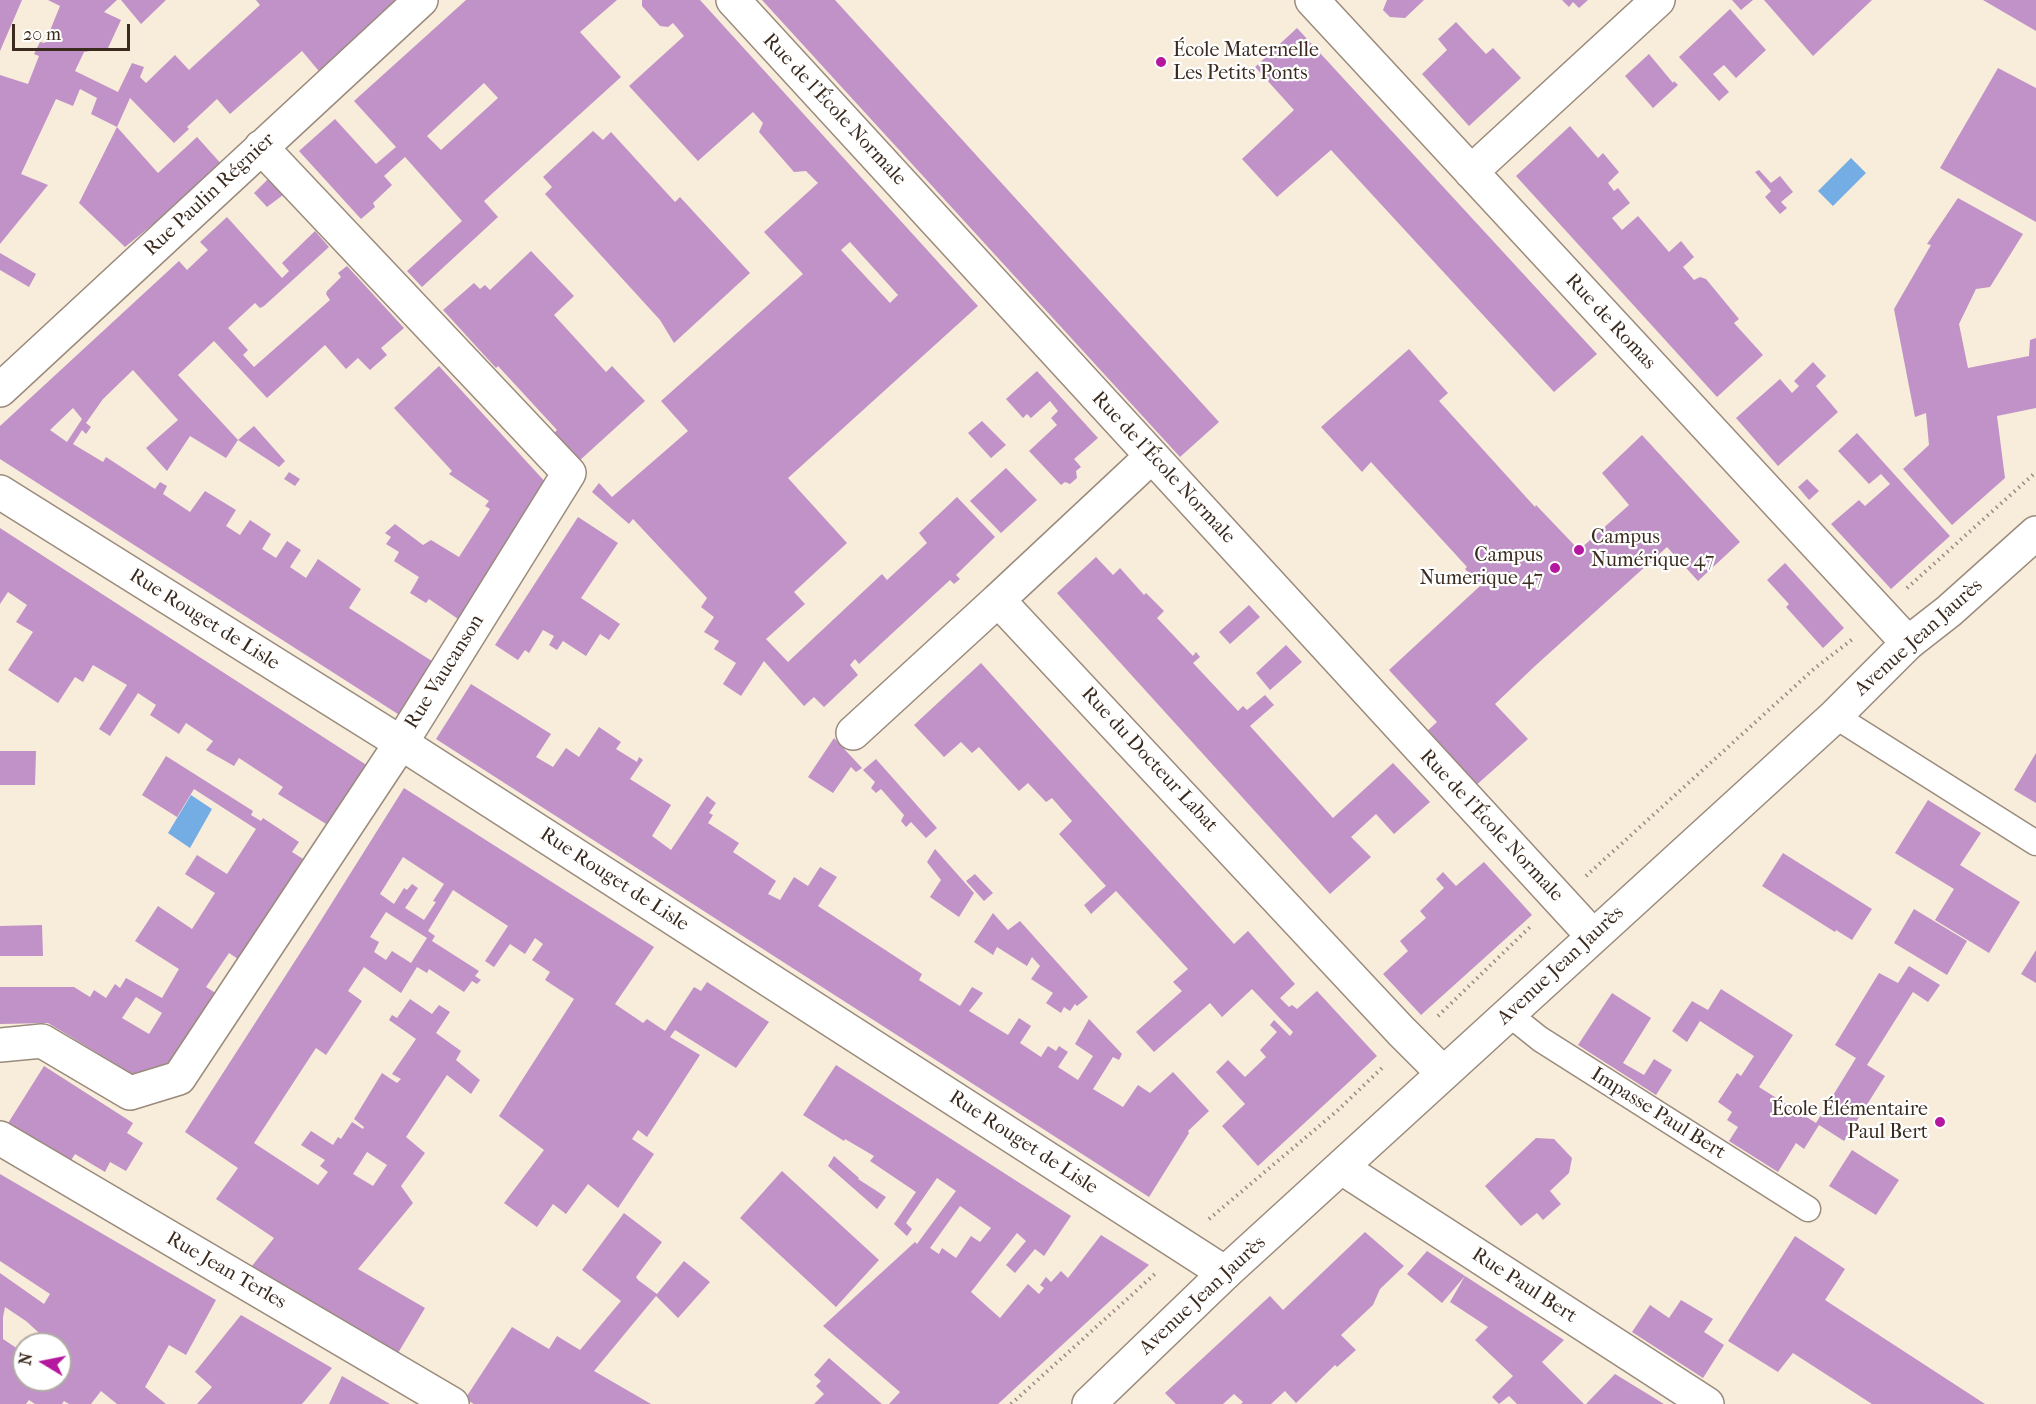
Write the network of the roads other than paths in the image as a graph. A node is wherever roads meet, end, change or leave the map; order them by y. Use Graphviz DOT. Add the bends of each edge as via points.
graph roads {
  1 [pos="421,0"];
  2 [pos="733,0"];
  3 [pos="1312,0"];
  4 [pos="1658,0"];
  5 [pos="261,147"];
  6 [pos="1471,172"];
  7 [pos="0,390"];
  8 [pos="1152,456"];
  9 [pos="0,492"];
  10 [pos="2036,532"];
  11 [pos="998,600"];
  12 [pos="1908,643"];
  13 [pos="1835,716"];
  14 [pos="853,733"];
  15 [pos="400,743"];
  16 [pos="2036,843"];
  17 [pos="1593,936"];
  18 [pos="1510,1015"];
  19 [pos="0,1045"];
  20 [pos="1443,1073"];
  21 [pos="0,1138"];
  22 [pos="1342,1168"];
  23 [pos="1808,1209"];
  24 [pos="1225,1274"];
  25 [pos="452,1404"];
  26 [pos="1089,1404"];
  27 [pos="1707,1404"];
  1 -- 5 [label="street, Rue Paulin Régnier"];
  2 -- 8 [label="street, Rue de l'École Normale"];
  3 -- 6 [label="street, Rue de Romas"];
  4 -- 6 [label="street"];
  5 -- 7 [label="street, Rue Paulin Régnier"];
  5 -- 15 [label="street, Rue Vaucanson" via="568,473"];
  6 -- 12 [label="street, Rue de Romas"];
  8 -- 11 [label="street"];
  8 -- 17 [label="street, Rue de l'École Normale"];
  9 -- 15 [label="street, Rue Rouget de Lisle"];
  10 -- 12 [label="street, Avenue Jean Jaurès"];
  11 -- 14 [label="street"];
  11 -- 20 [label="street, Rue du Docteur Labat"];
  12 -- 13 [label="street, Avenue Jean Jaurès"];
  13 -- 16 [label="lane"];
  13 -- 17 [label="street, Avenue Jean Jaurès"];
  15 -- 19 [label="street, Rue Vaucanson" via="179,1078 130,1093 42,1041"];
  15 -- 24 [label="street, Rue Rouget de Lisle"];
  17 -- 18 [label="street, Avenue Jean Jaurès"];
  18 -- 20 [label="street, Avenue Jean Jaurès"];
  18 -- 23 [label="lane, Impasse Paul Bert" via="1540,1039"];
  20 -- 22 [label="street, Avenue Jean Jaurès"];
  21 -- 25 [label="street, Rue Jean Terles"];
  22 -- 24 [label="street, Avenue Jean Jaurès"];
  22 -- 27 [label="street, Rue Paul Bert"];
  24 -- 26 [label="street, Avenue Jean Jaurès"];
}
